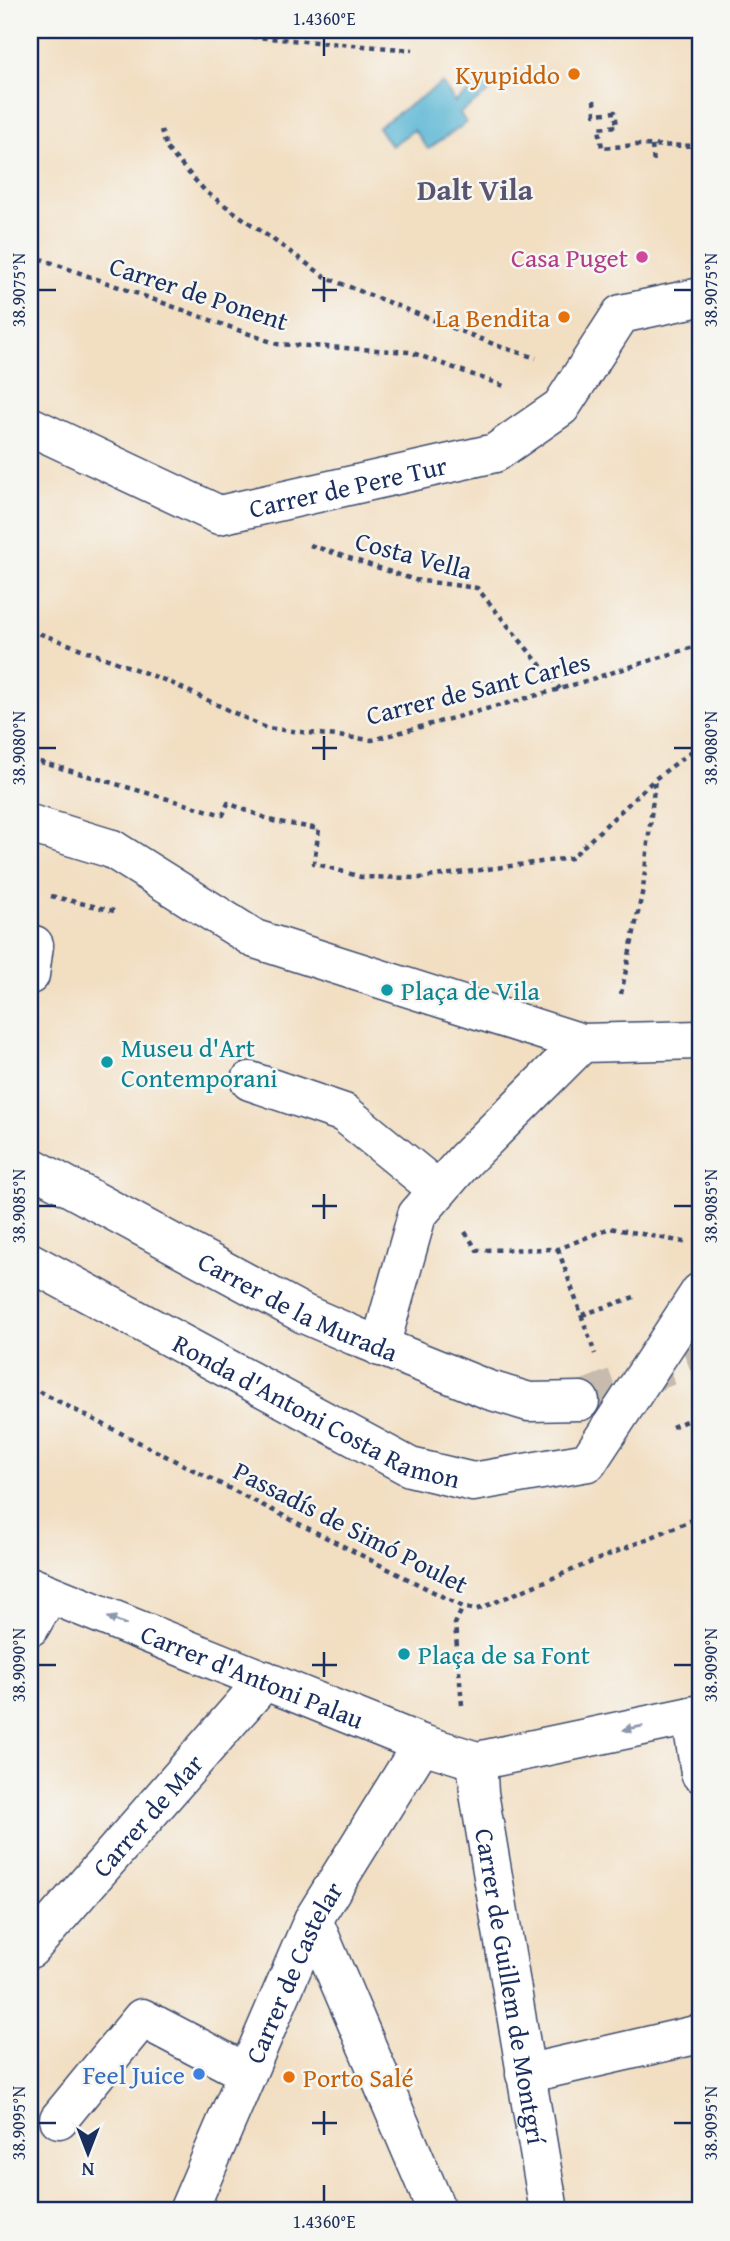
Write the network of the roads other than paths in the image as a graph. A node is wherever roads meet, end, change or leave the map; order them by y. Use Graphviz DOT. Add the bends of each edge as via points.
graph roads {
  1 [pos="700,297"];
  2 [pos="30,426"];
  3 [pos="30,824"];
  4 [pos="700,1040"];
  5 [pos="593,1044"];
  6 [pos="250,1081"];
  7 [pos="30,1166"];
  8 [pos="438,1190"];
  9 [pos="30,1262"];
  10 [pos="700,1292"];
  11 [pos="380,1346"];
  12 [pos="580,1402"];
  13 [pos="39,1590"];
  14 [pos="30,1627"];
  15 [pos="265,1680"];
  16 [pos="696,1715"];
  17 [pos="450,1753"];
  18 [pos="700,1773"];
  19 [pos="313,1920"];
  20 [pos="30,1949"];
  21 [pos="700,2034"];
  22 [pos="247,2073"];
  23 [pos="525,2074"];
  24 [pos="59,2119"];
  25 [pos="188,2211"];
  26 [pos="437,2211"];
  27 [pos="549,2211"];
  1 -- 2 [label="street, Carrer de Pere Tur" via="621,314 561,407 495,453 219,515"];
  3 -- 5 [label="street" via="113,849 255,939"];
  4 -- 5 [label="street"];
  5 -- 8 [label="street"];
  6 -- 8 [label="street" via="344,1113"];
  7 -- 11 [label="street, Carrer de la Murada" via="304,1314"];
  8 -- 11 [label="street" via="417,1214"];
  9 -- 10 [label="street, Ronda d'Antoni Costa Ramon" via="410,1466 473,1482 588,1462"];
  11 -- 12 [label="street, Carrer de la Murada" via="528,1402"];
  13 -- 14 [label="street"];
  15 -- 13 [label="street, Carrer d'Antoni Palau, one-way"];
  15 -- 17 [label="street, Carrer d'Antoni Palau"];
  15 -- 20 [label="street, Carrer de Mar"];
  16 -- 17 [label="street, one-way"];
  16 -- 18 [label="street"];
  17 -- 19 [label="street, Carrer de Castelar"];
  17 -- 23 [label="street, Carrer de Guillem de Montgrí" via="479,1793"];
  19 -- 22 [label="street, Carrer de Castelar"];
  19 -- 26 [label="street"];
  21 -- 23 [label="street"];
  22 -- 24 [label="street" via="142,2018"];
  22 -- 25 [label="street, Carrer de Castelar"];
  23 -- 27 [label="street, Carrer de Guillem de Montgrí"];
}
